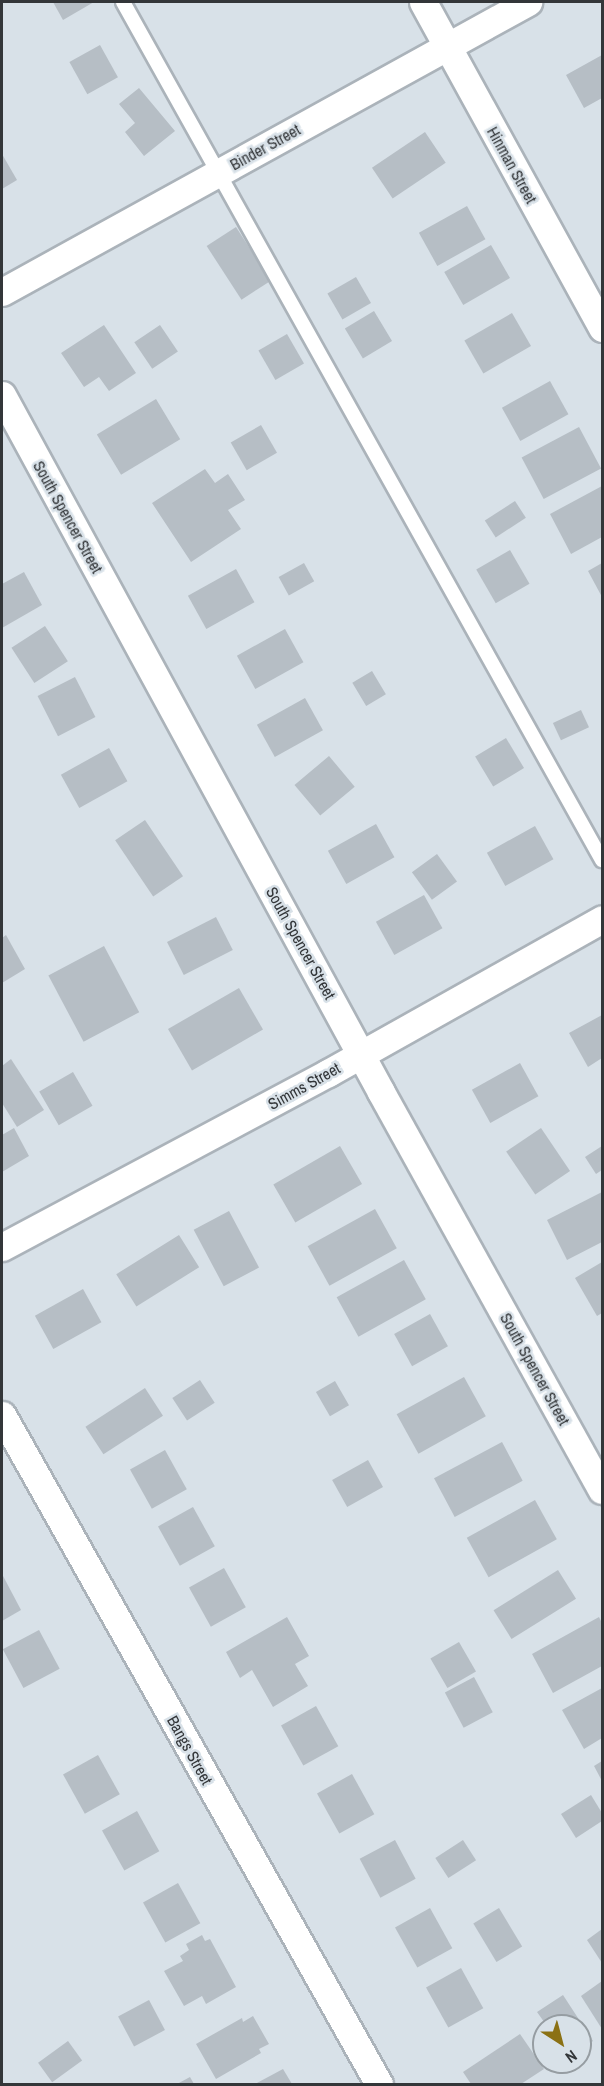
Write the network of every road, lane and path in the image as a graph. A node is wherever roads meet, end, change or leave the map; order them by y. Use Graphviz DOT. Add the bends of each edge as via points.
graph roads {
  1 [pos="123,2"];
  2 [pos="423,2"];
  3 [pos="528,2"];
  4 [pos="446,45"];
  5 [pos="218,173"];
  6 [pos="2,292"];
  7 [pos="603,328"];
  8 [pos="2,395"];
  9 [pos="603,860"];
  10 [pos="603,919"];
  11 [pos="362,1054"];
  12 [pos="2,1247"];
  13 [pos="2,1415"];
  14 [pos="603,1490"];
  15 [pos="379,2085"];
  1 -- 5 [label="lane"];
  2 -- 4 [label="street, Hinman Street"];
  3 -- 4 [label="street, Binder Street"];
  4 -- 5 [label="street, Binder Street"];
  4 -- 7 [label="street, Hinman Street"];
  5 -- 6 [label="street, Binder Street"];
  5 -- 9 [label="lane"];
  8 -- 11 [label="street, South Spencer Street"];
  10 -- 11 [label="street, Simms Street"];
  11 -- 12 [label="street, Simms Street"];
  11 -- 14 [label="street, South Spencer Street"];
  13 -- 15 [label="street, Bangs Street"];
}
